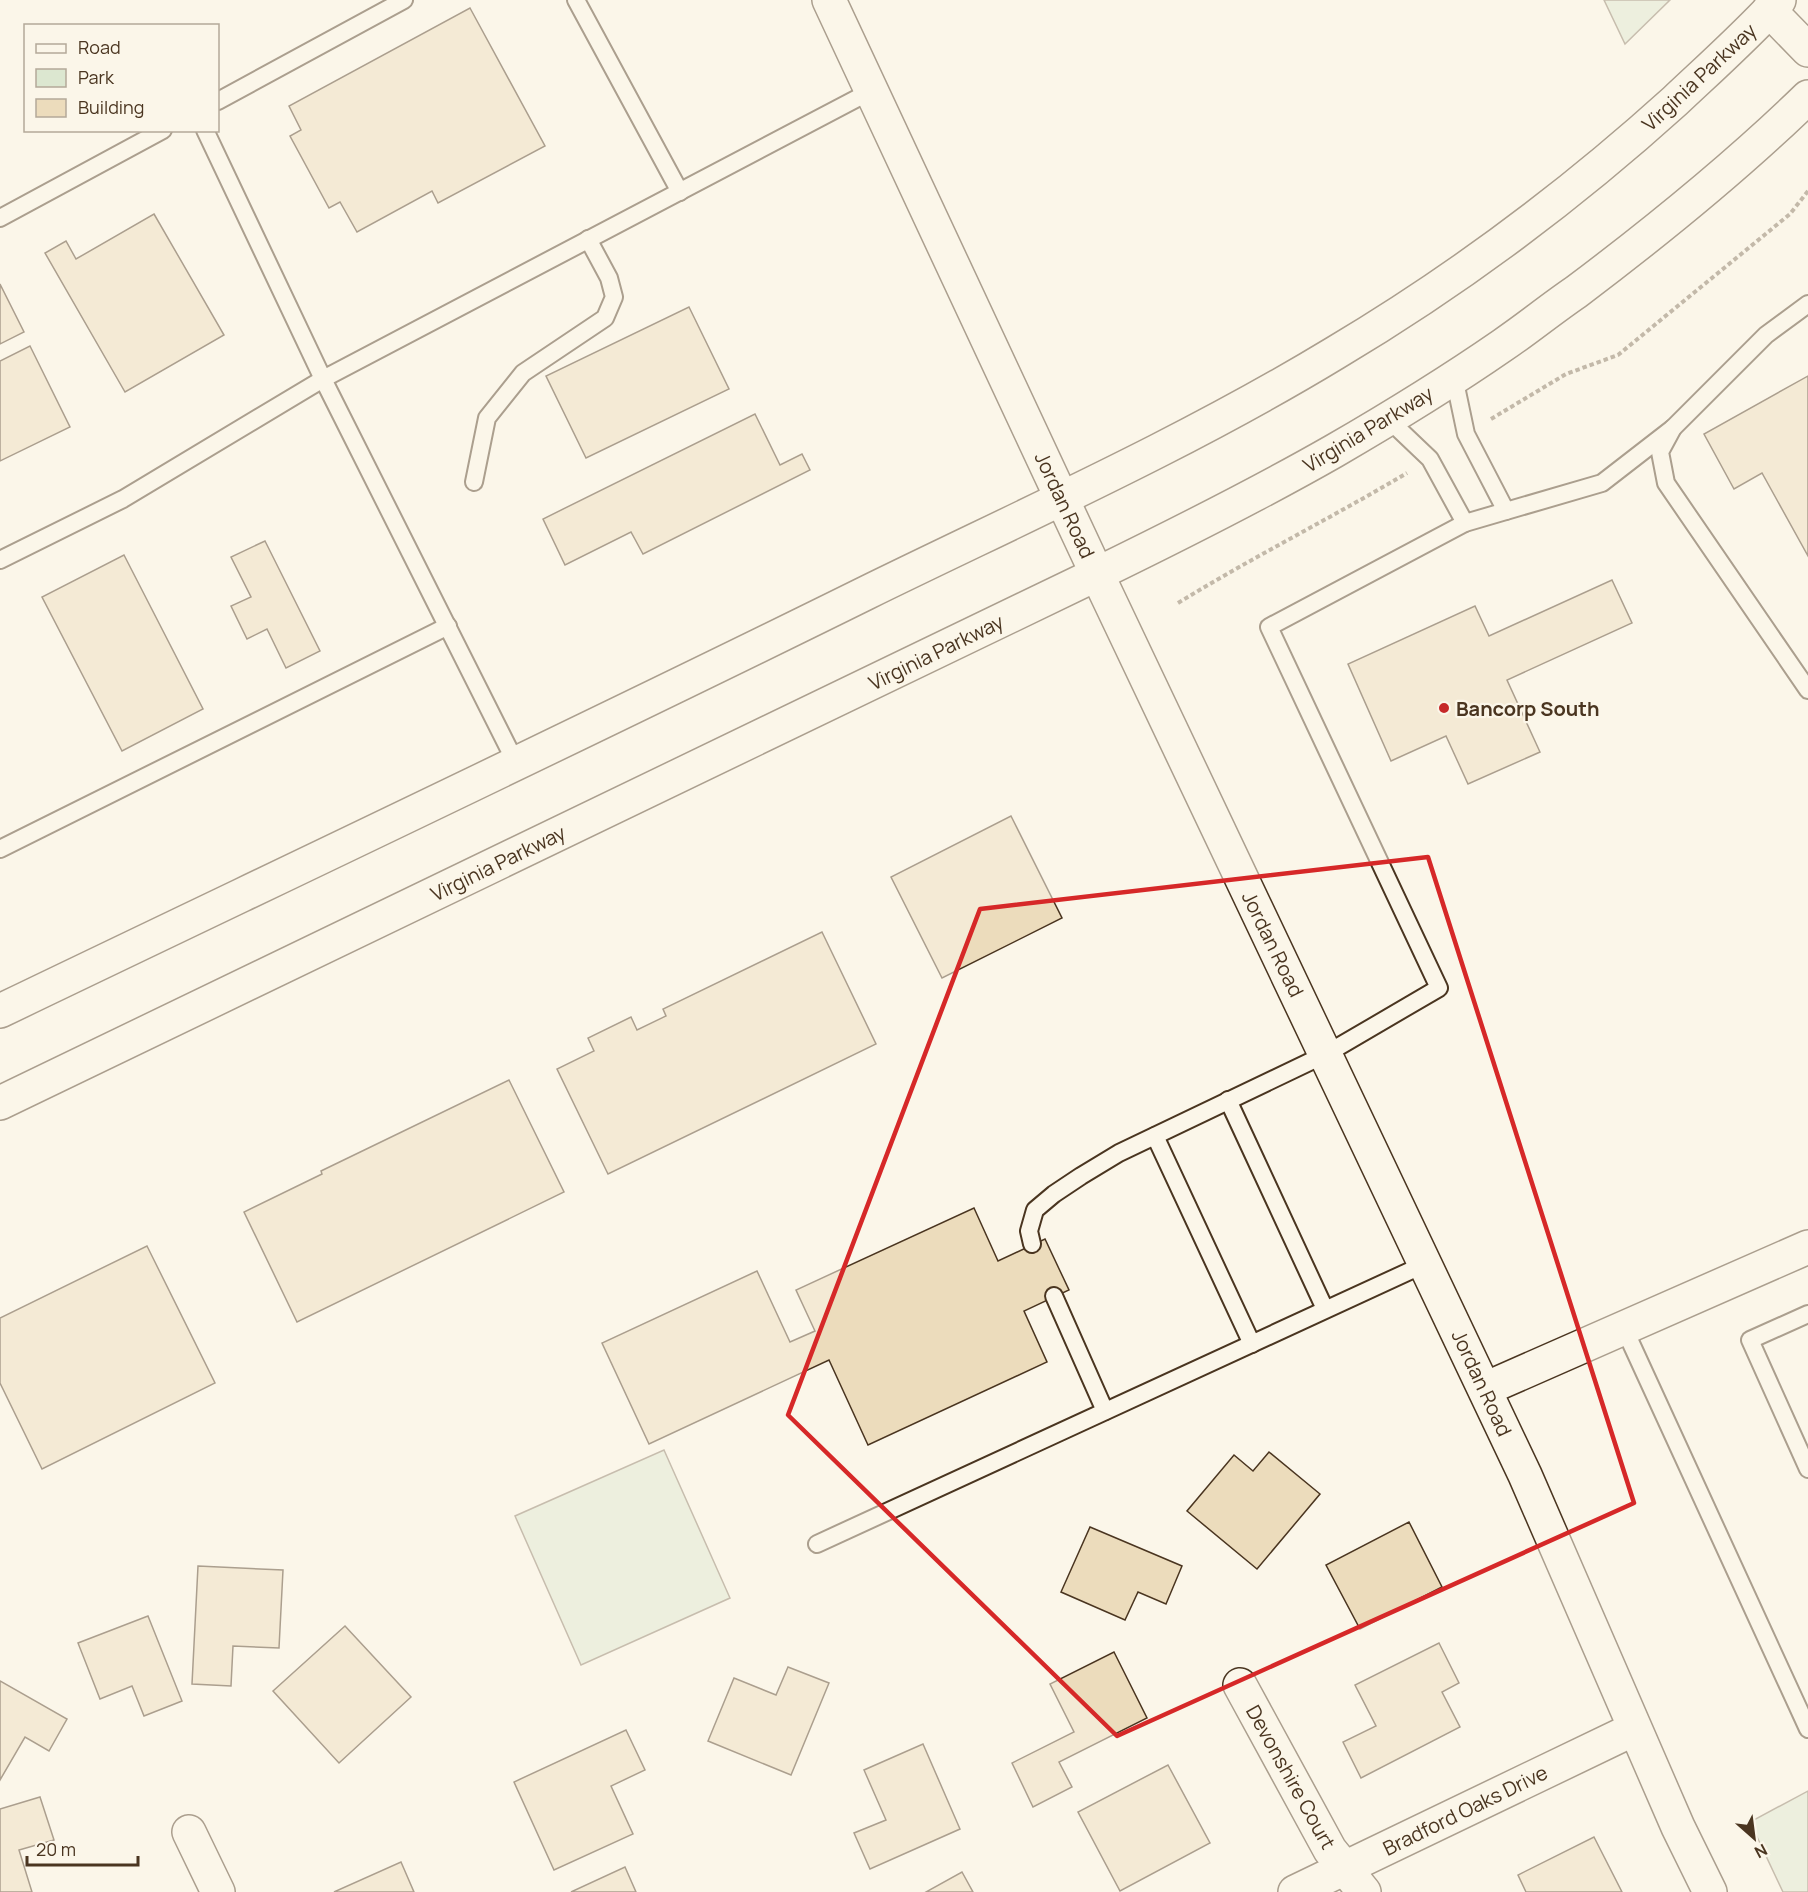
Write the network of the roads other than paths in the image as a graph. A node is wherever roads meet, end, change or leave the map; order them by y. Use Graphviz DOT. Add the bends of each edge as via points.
graph roads {
  1 [pos="404,0"];
  2 [pos="576,0"];
  3 [pos="829,0"];
  4 [pos="1774,5"];
  5 [pos="1808,50"];
  6 [pos="871,91"];
  7 [pos="1808,97"];
  8 [pos="219,100"];
  9 [pos="159,132"];
  10 [pos="207,132"];
  11 [pos="680,192"];
  12 [pos="0,218"];
  13 [pos="588,239"];
  14 [pos="1808,304"];
  15 [pos="1454,378"];
  16 [pos="323,379"];
  17 [pos="1388,419"];
  18 [pos="1673,428"];
  19 [pos="474,482"];
  20 [pos="1061,498"];
  21 [pos="1506,511"];
  22 [pos="1465,523"];
  23 [pos="0,560"];
  24 [pos="1097,574"];
  25 [pos="448,626"];
  26 [pos="1808,690"];
  27 [pos="516,763"];
  28 [pos="0,849"];
  29 [pos="0,1011"];
  30 [pos="1326,1054"];
  31 [pos="1228,1100"];
  32 [pos="0,1103"];
  33 [pos="1155,1136"];
  34 [pos="1032,1244"];
  35 [pos="1808,1247"];
  36 [pos="1425,1263"];
  37 [pos="1054,1296"];
  38 [pos="1325,1309"];
  39 [pos="1808,1314"];
  40 [pos="1624,1328"];
  41 [pos="1252,1344"];
  42 [pos="1485,1389"];
  43 [pos="1105,1411"];
  44 [pos="1808,1469"];
  45 [pos="817,1544"];
  46 [pos="1240,1685"];
  47 [pos="1634,1729"];
  48 [pos="1808,1729"];
  49 [pos="189,1832"];
  50 [pos="1354,1880"];
  51 [pos="218,1892"];
  52 [pos="1295,1892"];
  53 [pos="1710,1892"];
  1 -- 8 [label="lane"];
  2 -- 11 [label="lane"];
  3 -- 6 [label="main road, Jordan Road"];
  4 -- 5 [label="main road"];
  4 -- 20 [label="main road, Virginia Parkway" via="1714,66 1581,182 1402,312 1250,402"];
  6 -- 11 [label="lane"];
  6 -- 20 [label="main road, Jordan Road"];
  7 -- 15 [label="main road, Virginia Parkway" via="1732,168 1643,242"];
  9 -- 12 [label="lane"];
  10 -- 16 [label="lane"];
  11 -- 13 [label="lane"];
  13 -- 16 [label="lane"];
  13 -- 19 [label="lane" via="609,278 614,297 605,318 523,373 487,418"];
  14 -- 18 [label="lane" via="1766,335"];
  15 -- 17 [label="main road, Virginia Parkway"];
  15 -- 21 [label="lane" via="1466,434"];
  16 -- 23 [label="lane" via="123,499"];
  16 -- 25 [label="lane"];
  17 -- 22 [label="lane" via="1430,459"];
  17 -- 24 [label="main road, Virginia Parkway" via="1264,490"];
  18 -- 21 [label="lane" via="1602,483"];
  18 -- 26 [label="lane" via="1660,452 1666,483"];
  20 -- 24 [label="main road, Jordan Road"];
  20 -- 27 [label="main road, Virginia Parkway"];
  21 -- 22 [label="lane"];
  22 -- 30 [label="lane" via="1269,627 1439,988"];
  24 -- 30 [label="main road, Jordan Road"];
  24 -- 32 [label="main road, Virginia Parkway"];
  25 -- 27 [label="lane"];
  25 -- 28 [label="lane"];
  27 -- 29 [label="main road, Virginia Parkway"];
  30 -- 31 [label="lane"];
  30 -- 36 [label="main road, Jordan Road"];
  31 -- 33 [label="lane"];
  31 -- 38 [label="lane"];
  33 -- 34 [label="lane" via="1110,1158 1035,1210 1029,1231"];
  33 -- 41 [label="lane"];
  35 -- 40 [label="main road"];
  36 -- 38 [label="lane"];
  36 -- 42 [label="main road, Jordan Road"];
  37 -- 43 [label="lane"];
  38 -- 41 [label="lane"];
  39 -- 44 [label="lane" via="1750,1340"];
  40 -- 42 [label="main road"];
  40 -- 48 [label="lane"];
  41 -- 43 [label="lane"];
  42 -- 47 [label="main road, Jordan Road"];
  43 -- 45 [label="lane"];
  46 -- 50 [label="main road, Devonshire Court" via="1330,1850"];
  47 -- 50 [label="main road, Bradford Oaks Drive"];
  47 -- 53 [label="main road, Jordan Road"];
  49 -- 51 [label="main road"];
  50 -- 52 [label="main road, Bradford Oaks Drive"];
}
